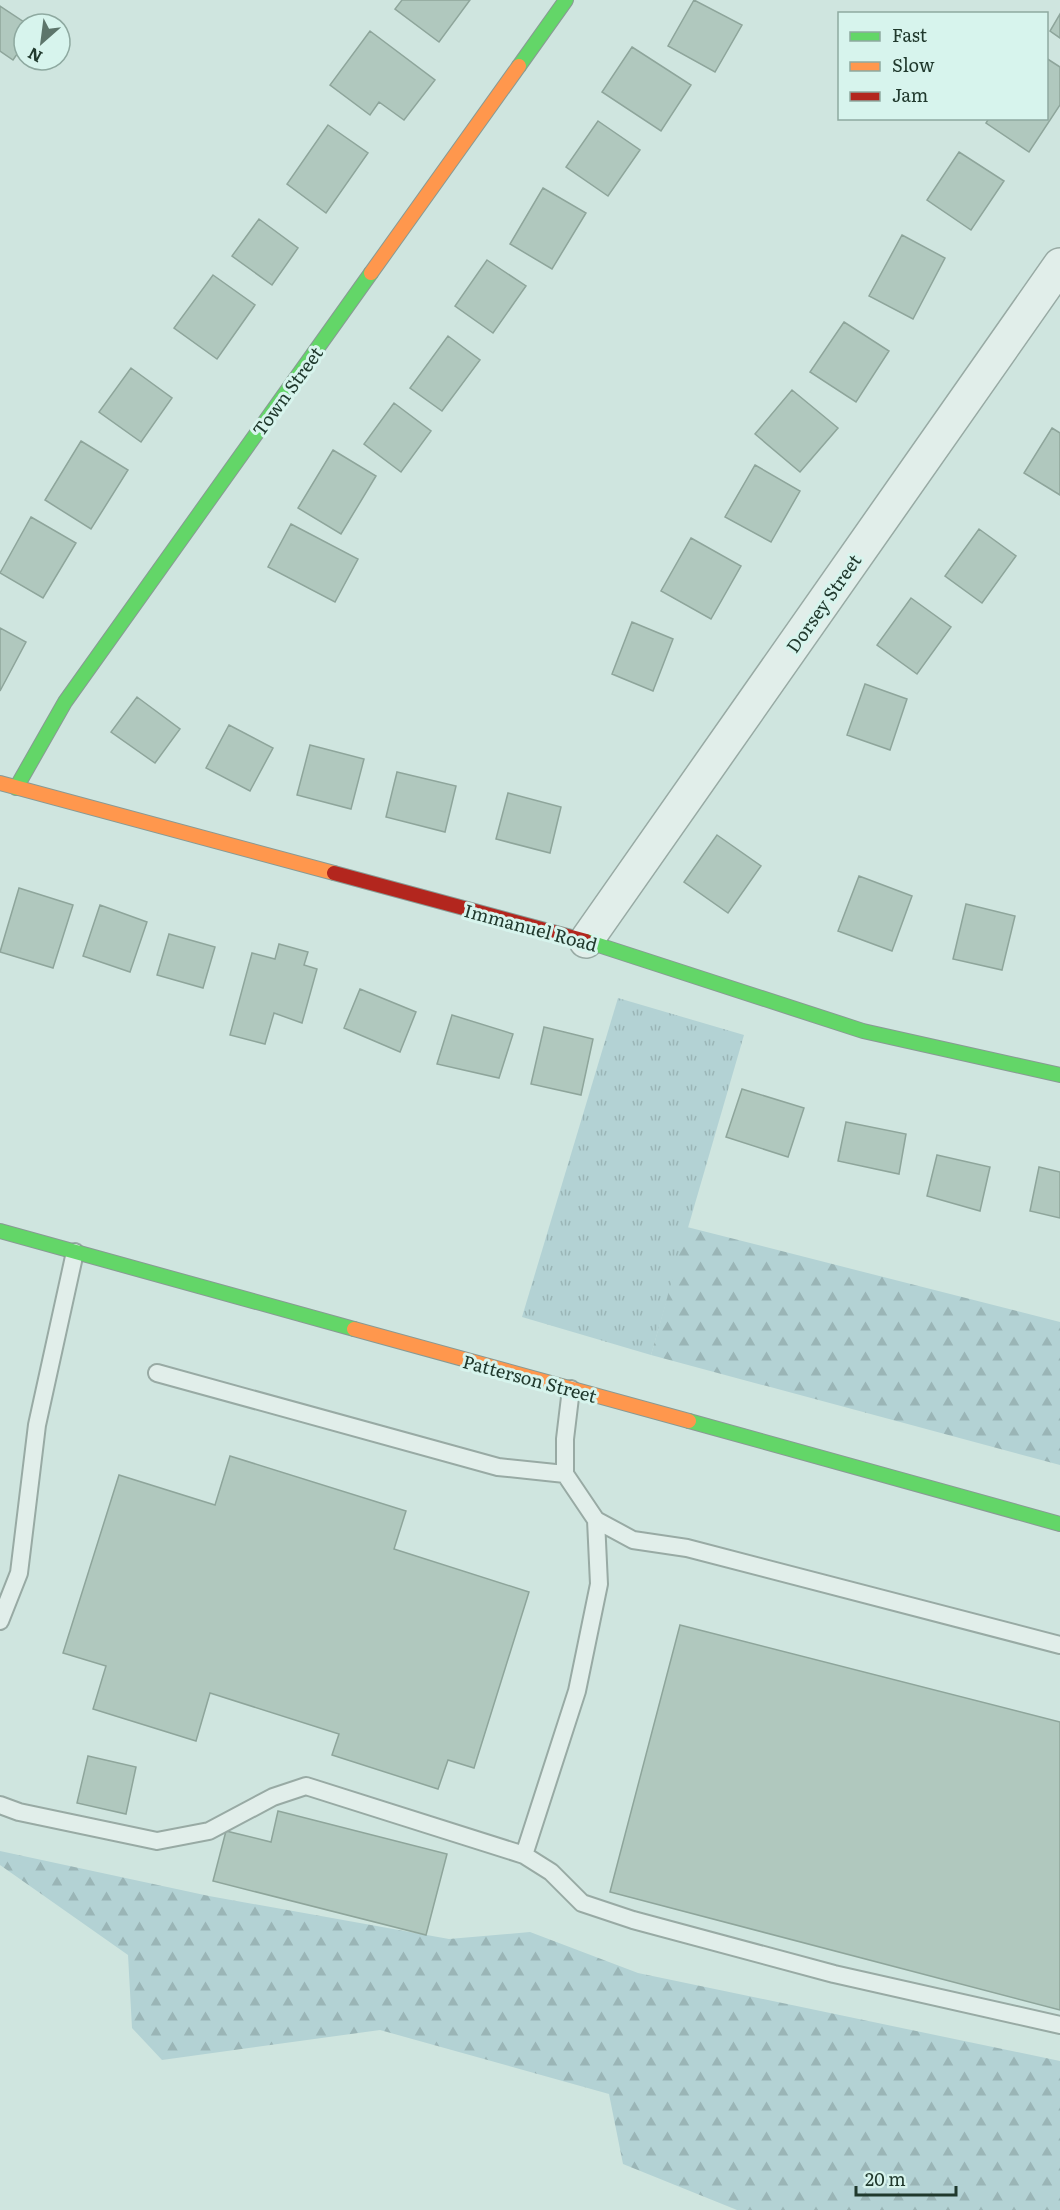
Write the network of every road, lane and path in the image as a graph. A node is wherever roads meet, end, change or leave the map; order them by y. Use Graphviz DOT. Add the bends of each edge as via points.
graph roads {
  1 [pos="566,0"];
  2 [pos="1060,265"];
  3 [pos="0,783"];
  4 [pos="16,788"];
  5 [pos="586,941"];
  6 [pos="1060,1075"];
  7 [pos="0,1231"];
  8 [pos="75,1252"];
  9 [pos="157,1373"];
  10 [pos="571,1389"];
  11 [pos="565,1474"];
  12 [pos="596,1520"];
  13 [pos="1060,1524"];
  14 [pos="0,1620"];
  15 [pos="1060,1645"];
  16 [pos="0,1805"];
  17 [pos="524,1855"];
  18 [pos="1060,2025"];
  1 -- 4 [label="street, Town Street" via="64,702"];
  2 -- 5 [label="street, Dorsey Street"];
  3 -- 4 [label="street, Immanuel Road"];
  4 -- 5 [label="street, Immanuel Road"];
  5 -- 6 [label="street, Immanuel Road" via="863,1031"];
  7 -- 8 [label="street, Patterson Street"];
  8 -- 10 [label="street, Patterson Street"];
  8 -- 14 [label="lane" via="37,1425 19,1573"];
  9 -- 11 [label="lane" via="498,1467"];
  10 -- 11 [label="lane"];
  10 -- 13 [label="street, Patterson Street"];
  11 -- 12 [label="lane"];
  12 -- 15 [label="lane" via="633,1540 687,1548"];
  12 -- 17 [label="lane" via="599,1584 577,1691"];
  16 -- 17 [label="lane" via="157,1840 209,1831 273,1797 306,1786"];
  17 -- 18 [label="lane" via="551,1872 582,1903 633,1920 834,1974"];
}
